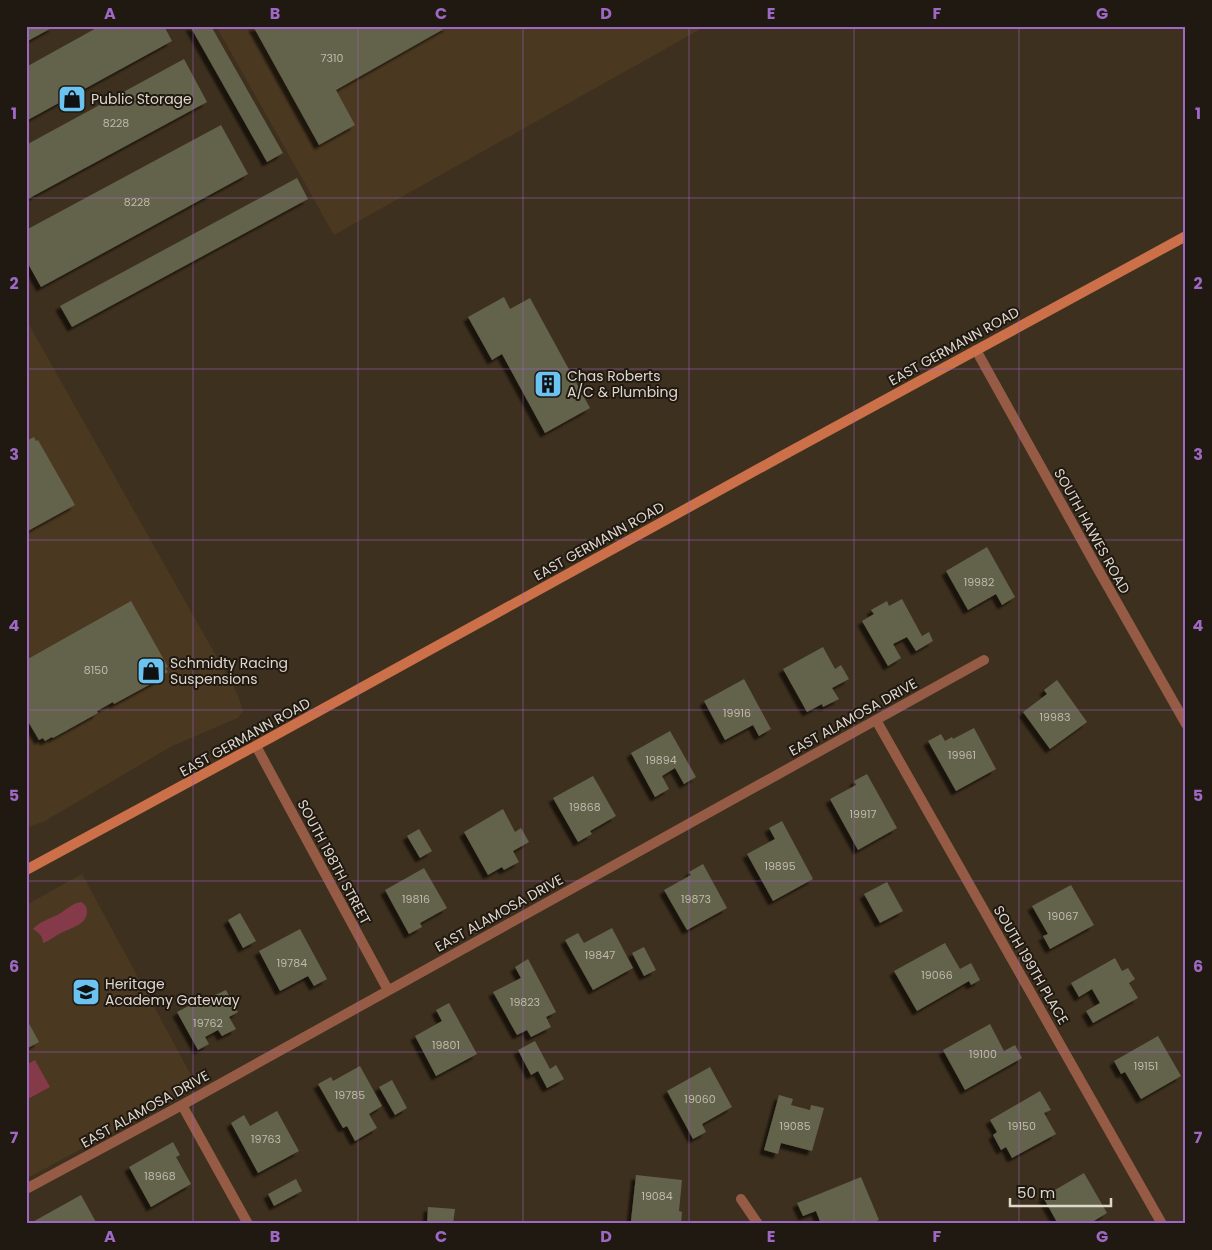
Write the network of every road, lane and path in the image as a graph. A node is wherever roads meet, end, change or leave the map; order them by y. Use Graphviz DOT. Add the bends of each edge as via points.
graph roads {
  1 [pos="1186,236"];
  2 [pos="976,350"];
  3 [pos="984,660"];
  4 [pos="876,720"];
  5 [pos="1186,724"];
  6 [pos="256,746"];
  7 [pos="26,870"];
  8 [pos="388,990"];
  9 [pos="182,1105"];
  10 [pos="26,1189"];
  11 [pos="741,1199"];
  12 [pos="248,1224"];
  13 [pos="758,1224"];
  14 [pos="1162,1224"];
  1 -- 2 [label="street, EAST GERMANN ROAD"];
  2 -- 5 [label="street, SOUTH HAWES ROAD"];
  2 -- 6 [label="street, EAST GERMANN ROAD"];
  3 -- 4 [label="street, EAST ALAMOSA DRIVE"];
  4 -- 8 [label="street, EAST ALAMOSA DRIVE"];
  4 -- 14 [label="street, SOUTH 199TH PLACE"];
  6 -- 7 [label="street, EAST GERMANN ROAD"];
  6 -- 8 [label="street, SOUTH 198TH STREET"];
  8 -- 9 [label="street, EAST ALAMOSA DRIVE"];
  9 -- 10 [label="street, EAST ALAMOSA DRIVE"];
  9 -- 12 [label="street"];
  11 -- 13 [label="street"];
}
